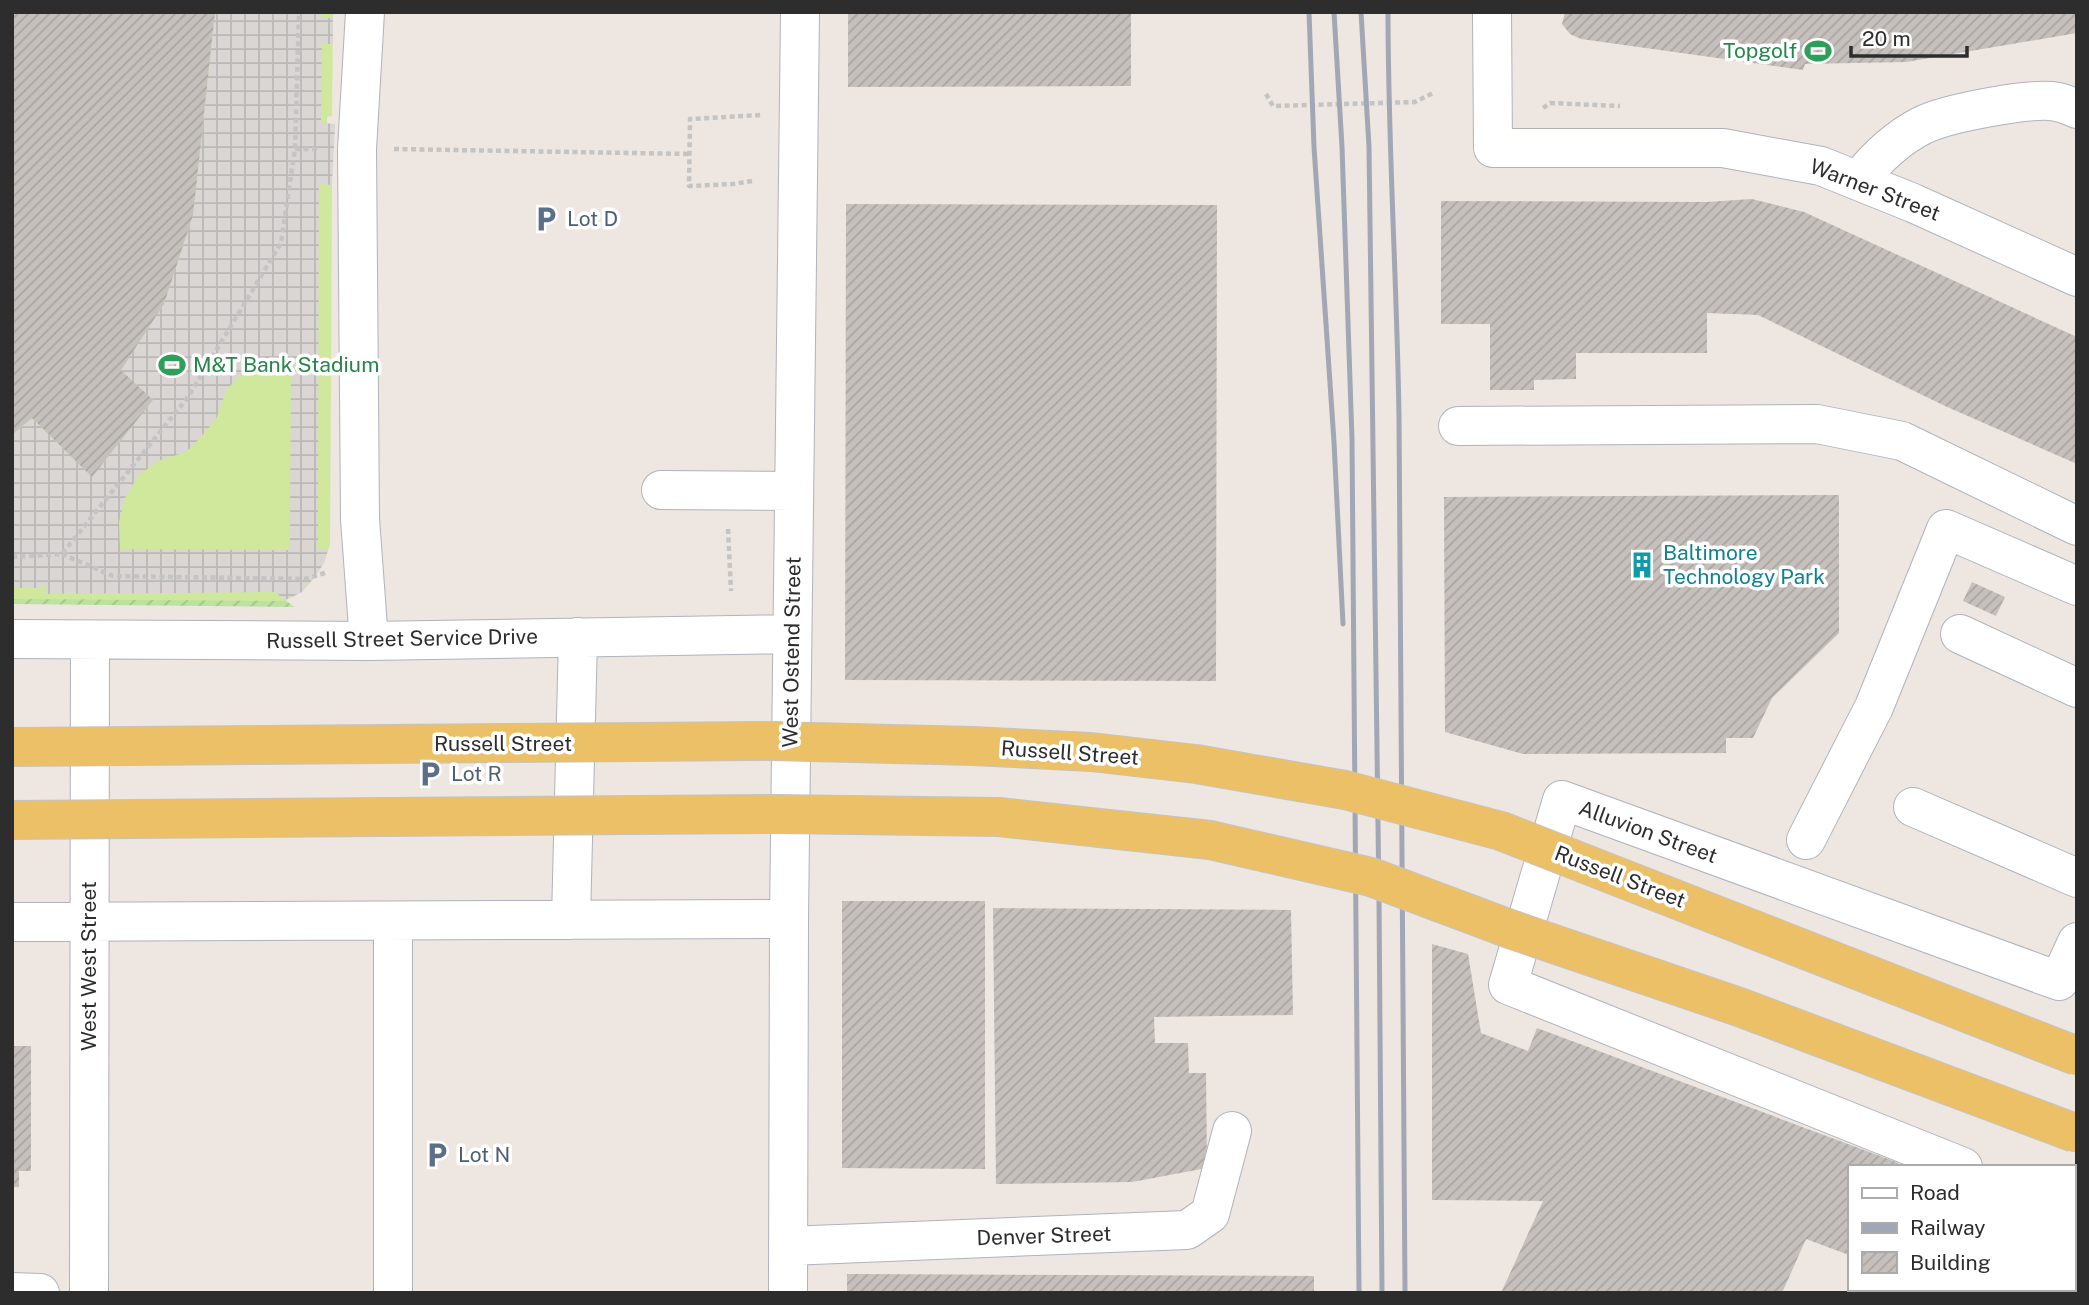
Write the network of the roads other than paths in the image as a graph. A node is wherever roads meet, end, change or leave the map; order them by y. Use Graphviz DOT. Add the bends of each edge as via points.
graph roads {
  1 [pos="365,12"];
  2 [pos="800,12"];
  3 [pos="1492,12"];
  4 [pos="2077,109"];
  5 [pos="1858,181"];
  6 [pos="2077,277"];
  7 [pos="1458,426"];
  8 [pos="661,490"];
  9 [pos="794,491"];
  10 [pos="2077,526"];
  11 [pos="2077,586"];
  12 [pos="792,634"];
  13 [pos="1960,634"];
  14 [pos="578,638"];
  15 [pos="12,639"];
  16 [pos="90,640"];
  17 [pos="369,641"];
  18 [pos="2077,688"];
  19 [pos="12,747"];
  20 [pos="1913,807"];
  21 [pos="12,820"];
  22 [pos="1807,840"];
  23 [pos="2077,878"];
  24 [pos="789,919"];
  25 [pos="571,920"];
  26 [pos="393,921"];
  27 [pos="12,922"];
  28 [pos="89,922"];
  29 [pos="2077,942"];
  30 [pos="2077,1056"];
  31 [pos="1232,1131"];
  32 [pos="2075,1133"];
  33 [pos="1958,1165"];
  34 [pos="788,1246"];
  35 [pos="12,1292"];
  36 [pos="40,1293"];
  37 [pos="89,1293"];
  38 [pos="393,1293"];
  39 [pos="788,1293"];
  1 -- 17 [label="street" via="357,149 360,519"];
  2 -- 9 [label="street, West Ostend Street"];
  3 -- 5 [label="street, Warner Street" via="1493,148 1723,148 1821,166"];
  4 -- 5 [label="street" via="2035,101 1925,124 1877,157"];
  5 -- 6 [label="street, Warner Street"];
  7 -- 10 [label="street" via="1817,424 1902,442"];
  8 -- 9 [label="street"];
  9 -- 12 [label="street, West Ostend Street"];
  11 -- 22 [label="street" via="1946,529 1874,707"];
  12 -- 14 [label="street, Russell Street Service Drive"];
  12 -- 24 [label="street, West Ostend Street"];
  13 -- 18 [label="street"];
  14 -- 17 [label="street, Russell Street Service Drive"];
  14 -- 25 [label="street"];
  15 -- 16 [label="street, Russell Street Service Drive"];
  16 -- 17 [label="street, Russell Street Service Drive"];
  16 -- 28 [label="street, West West Street"];
  19 -- 30 [label="main road, Russell Street, bridge" via="785,741 1091,752 1196,764 1345,790 1501,831"];
  20 -- 23 [label="street"];
  21 -- 32 [label="main road, bridge" via="776,814 985,817 1210,840 1371,877 1742,1008"];
  24 -- 25 [label="street"];
  24 -- 34 [label="street, West Ostend Street"];
  25 -- 26 [label="street"];
  26 -- 28 [label="street"];
  26 -- 38 [label="street"];
  27 -- 28 [label="street"];
  28 -- 37 [label="street, West West Street"];
  29 -- 33 [label="street, Alluvion Street" via="2059,981 1562,800 1508,985"];
  31 -- 34 [label="street, Denver Street" via="1210,1214 1187,1230"];
  34 -- 39 [label="street, West Ostend Street"];
  35 -- 36 [label="street"];
}
